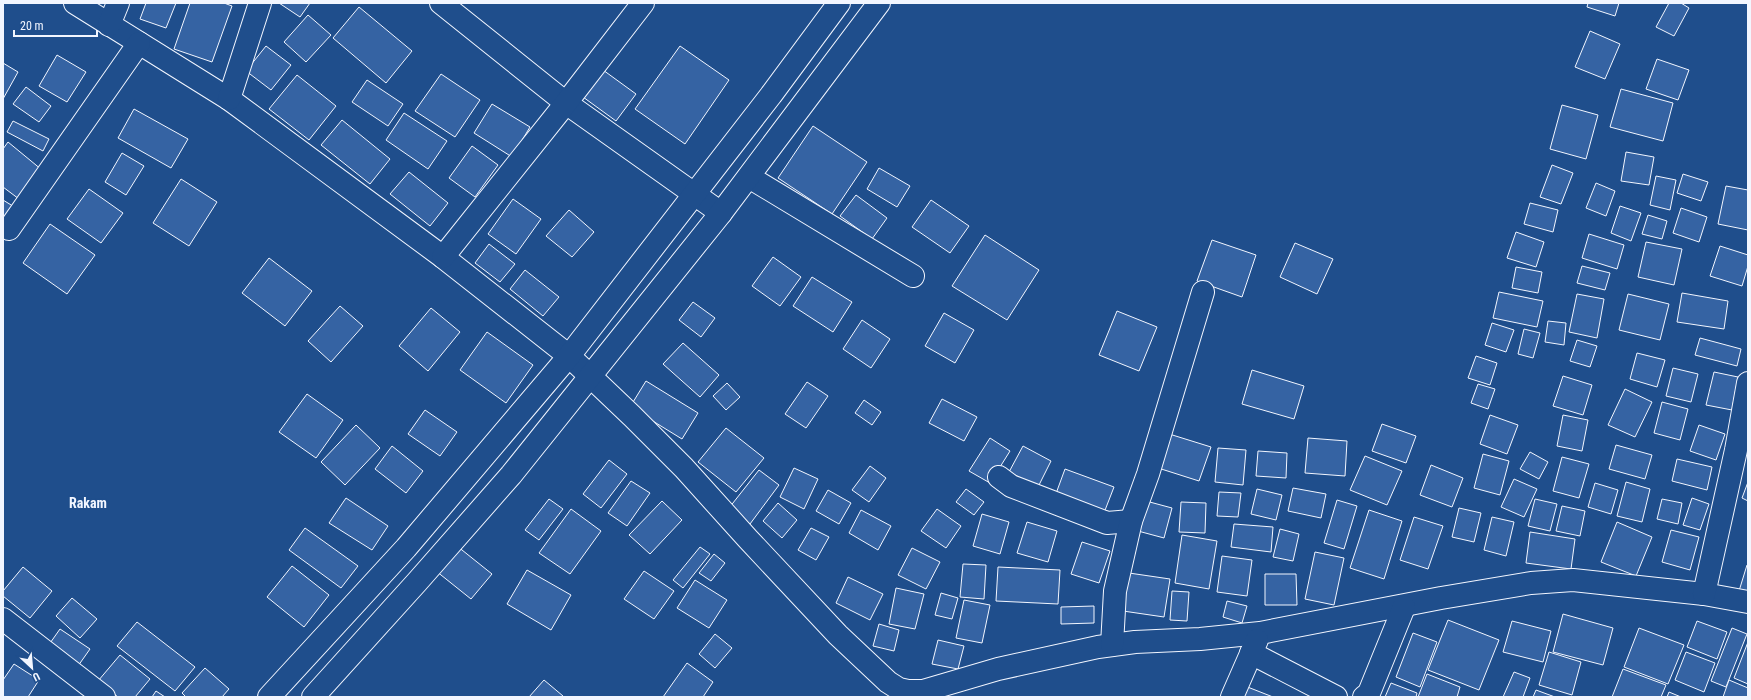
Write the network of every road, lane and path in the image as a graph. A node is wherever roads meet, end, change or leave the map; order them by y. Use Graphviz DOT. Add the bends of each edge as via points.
graph roads {
  1 [pos="75,3"];
  2 [pos="118,3"];
  3 [pos="260,3"];
  4 [pos="441,3"];
  5 [pos="643,3"];
  6 [pos="839,3"];
  7 [pos="879,3"];
  8 [pos="109,25"];
  9 [pos="139,43"];
  10 [pos="229,99"];
  11 [pos="566,103"];
  12 [pos="749,177"];
  13 [pos="694,192"];
  14 [pos="721,213"];
  15 [pos="9,229"];
  16 [pos="444,257"];
  17 [pos="913,276"];
  18 [pos="1202,292"];
  19 [pos="569,356"];
  20 [pos="590,376"];
  21 [pos="1748,383"];
  22 [pos="999,477"];
  23 [pos="1131,522"];
  24 [pos="1704,594"];
  25 [pos="1748,602"];
  26 [pos="1404,607"];
  27 [pos="3,619"];
  28 [pos="1260,633"];
  29 [pos="1112,645"];
  30 [pos="1251,653"];
  31 [pos="104,697"];
  32 [pos="269,697"];
  33 [pos="313,697"];
  34 [pos="1232,697"];
  35 [pos="1336,697"];
  36 [pos="1364,697"];
  1 -- 8 [label="street"];
  2 -- 8 [label="street"];
  3 -- 10 [label="street"];
  4 -- 11 [label="street"];
  5 -- 11 [label="street"];
  6 -- 13 [label="street" via="771,95"];
  7 -- 12 [label="street"];
  8 -- 9 [label="street"];
  9 -- 10 [label="street"];
  9 -- 15 [label="street"];
  10 -- 16 [label="street"];
  11 -- 13 [label="street"];
  11 -- 16 [label="street"];
  12 -- 14 [label="street"];
  12 -- 17 [label="street"];
  13 -- 14 [label="street"];
  13 -- 19 [label="street"];
  14 -- 20 [label="street"];
  16 -- 19 [label="street"];
  18 -- 23 [label="street" via="1148,474"];
  19 -- 20 [label="street"];
  19 -- 32 [label="street" via="406,548"];
  20 -- 29 [label="street" via="684,468 838,635 888,682 899,689 908,692 923,691 1006,667"];
  20 -- 33 [label="street" via="511,475"];
  21 -- 24 [label="street"];
  22 -- 23 [label="street" via="1011,486 1106,524"];
  23 -- 29 [label="street" via="1115,591"];
  24 -- 25 [label="street"];
  24 -- 26 [label="street" via="1573,580 1490,589"];
  26 -- 28 [label="street"];
  26 -- 36 [label="street" via="1369,693"];
  27 -- 31 [label="street"];
  28 -- 29 [label="street"];
  28 -- 30 [label="street"];
  30 -- 34 [label="street"];
  30 -- 35 [label="street"];
}
